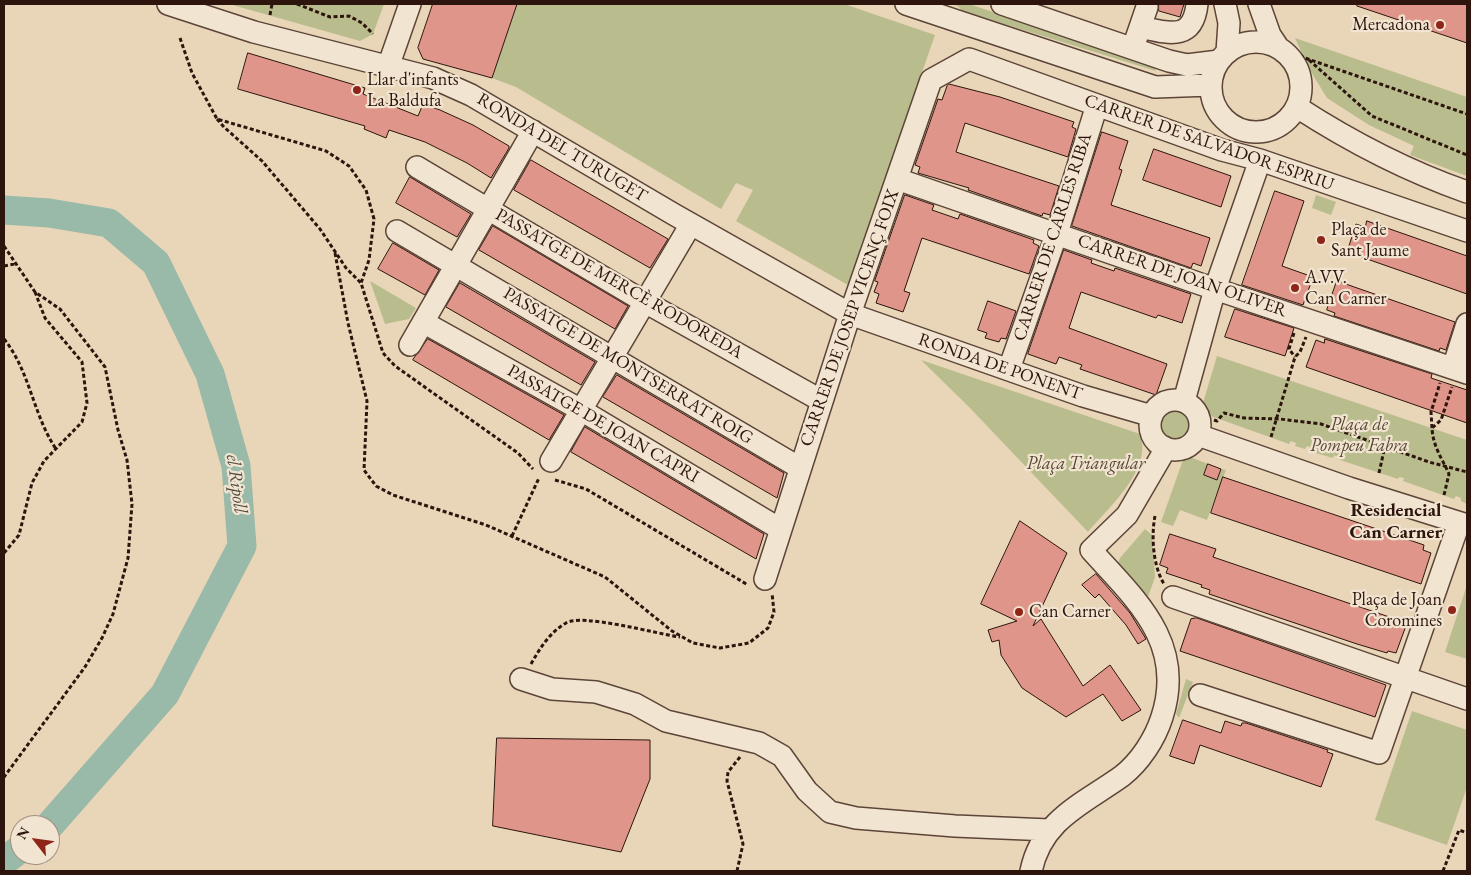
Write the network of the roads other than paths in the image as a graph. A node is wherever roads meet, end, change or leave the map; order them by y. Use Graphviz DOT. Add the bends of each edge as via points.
graph roads {
  1 [pos="168,4"];
  2 [pos="410,4"];
  3 [pos="906,4"];
  4 [pos="1002,4"];
  5 [pos="1197,4"];
  6 [pos="1225,4"];
  7 [pos="1258,4"];
  8 [pos="1278,47"];
  9 [pos="1132,49"];
  10 [pos="1223,57"];
  11 [pos="388,67"];
  12 [pos="952,68"];
  13 [pos="1210,85"];
  14 [pos="1096,105"];
  15 [pos="1297,107"];
  16 [pos="533,131"];
  17 [pos="1260,160"];
  18 [pos="417,167"];
  19 [pos="897,179"];
  20 [pos="1467,192"];
  21 [pos="489,208"];
  22 [pos="690,224"];
  23 [pos="397,231"];
  24 [pos="1467,232"];
  25 [pos="1056,233"];
  26 [pos="456,264"];
  27 [pos="1216,289"];
  28 [pos="645,302"];
  29 [pos="850,314"];
  30 [pos="424,322"];
  31 [pos="1467,324"];
  32 [pos="410,345"];
  33 [pos="613,357"];
  34 [pos="1009,369"];
  35 [pos="1454,374"];
  36 [pos="822,401"];
  37 [pos="1184,402"];
  38 [pos="582,410"];
  39 [pos="1152,416"];
  40 [pos="1204,426"];
  41 [pos="1164,447"];
  42 [pos="800,468"];
  43 [pos="545,469"];
  44 [pos="1463,524"];
  45 [pos="780,529"];
  46 [pos="769,586"];
  47 [pos="1173,597"];
  48 [pos="1405,678"];
  49 [pos="521,679"];
  50 [pos="1200,695"];
  51 [pos="1467,699"];
  52 [pos="1049,830"];
  53 [pos="1031,871"];
  1 -- 11 [label="street, RONDA DEL TURUGET" via="254,32"];
  2 -- 11 [label="street"];
  3 -- 13 [label="street" via="1155,87"];
  4 -- 9 [label="street"];
  5 -- 9 [label="street" via="1193,22 1184,31 1169,34 1144,17"];
  6 -- 10 [label="street" via="1229,23"];
  7 -- 8 [label="street"];
  8 -- 10 [label="street" via="1264,42 1248,42 1234,46"];
  8 -- 15 [label="street" via="1290,56 1298,69 1301,83"];
  9 -- 10 [label="street" via="1188,65"];
  10 -- 13 [label="street" via="1214,68"];
  11 -- 16 [label="street, RONDA DEL TURUGET" via="433,78 471,95"];
  12 -- 14 [label="street, CARRER DE SALVADOR ESPRIU" via="969,59"];
  12 -- 19 [label="street, CARRER DE JOSEP VICENÇ FOIX" via="931,80"];
  13 -- 15 [label="street" via="1217,112 1227,123 1241,130 1255,133 1270,130 1284,123"];
  14 -- 17 [label="street, CARRER DE SALVADOR ESPRIU" via="1222,150"];
  14 -- 25 [label="street, CARRER DE CARLES RIBA"];
  15 -- 20 [label="street" via="1374,153"];
  16 -- 21 [label="street"];
  16 -- 22 [label="street, RONDA DEL TURUGET"];
  17 -- 24 [label="street, CARRER DE SALVADOR ESPRIU"];
  17 -- 27 [label="street"];
  18 -- 21 [label="street, PASSATGE DE MERCÈ RODOREDA"];
  19 -- 25 [label="street, CARRER DE JOAN OLIVER"];
  19 -- 29 [label="street, CARRER DE JOSEP VICENÇ FOIX"];
  21 -- 26 [label="street"];
  21 -- 28 [label="street, PASSATGE DE MERCÈ RODOREDA"];
  22 -- 28 [label="street"];
  22 -- 29 [label="street, RONDA DEL TURUGET"];
  23 -- 26 [label="street, PASSATGE DE MONTSERRAT ROIG"];
  25 -- 27 [label="street, CARRER DE JOAN OLIVER"];
  25 -- 34 [label="street, CARRER DE CARLES RIBA"];
  26 -- 30 [label="street"];
  26 -- 33 [label="street, PASSATGE DE MONTSERRAT ROIG"];
  27 -- 35 [label="street, CARRER DE JOAN OLIVER"];
  27 -- 37 [label="street"];
  28 -- 33 [label="street"];
  28 -- 36 [label="street, PASSATGE DE MERCÈ RODOREDA"];
  29 -- 34 [label="street, RONDA DE PONENT"];
  29 -- 36 [label="street, CARRER DE JOSEP VICENÇ FOIX"];
  30 -- 32 [label="street"];
  30 -- 38 [label="street, PASSATGE DE JOAN CAPRI"];
  31 -- 35 [label="street"];
  33 -- 38 [label="street"];
  33 -- 42 [label="street, PASSATGE DE MONTSERRAT ROIG"];
  34 -- 39 [label="street, RONDA DE PONENT" via="1083,396"];
  36 -- 42 [label="street, CARRER DE JOSEP VICENÇ FOIX"];
  37 -- 39 [label="street" via="1168,401"];
  37 -- 40 [label="street" via="1193,408"];
  38 -- 43 [label="street"];
  38 -- 45 [label="street, PASSATGE DE JOAN CAPRI"];
  39 -- 41 [label="street" via="1154,437"];
  40 -- 41 [label="street" via="1194,441 1180,449"];
  40 -- 44 [label="street"];
  41 -- 52 [label="street" via="1162,456 1127,515 1091,550 1134,598 1162,641 1169,678 1164,710 1154,736 1138,760 1124,774 1060,818"];
  42 -- 45 [label="street, CARRER DE JOSEP VICENÇ FOIX"];
  44 -- 48 [label="street"];
  45 -- 46 [label="street, CARRER DE JOSEP VICENÇ FOIX"];
  47 -- 48 [label="street"];
  48 -- 50 [label="street" via="1379,753"];
  48 -- 51 [label="street"];
  49 -- 52 [label="street" via="552,689 596,692 635,704 666,721 754,741 782,756 808,791 830,812 856,818 925,824"];
  52 -- 53 [label="street"];
}
